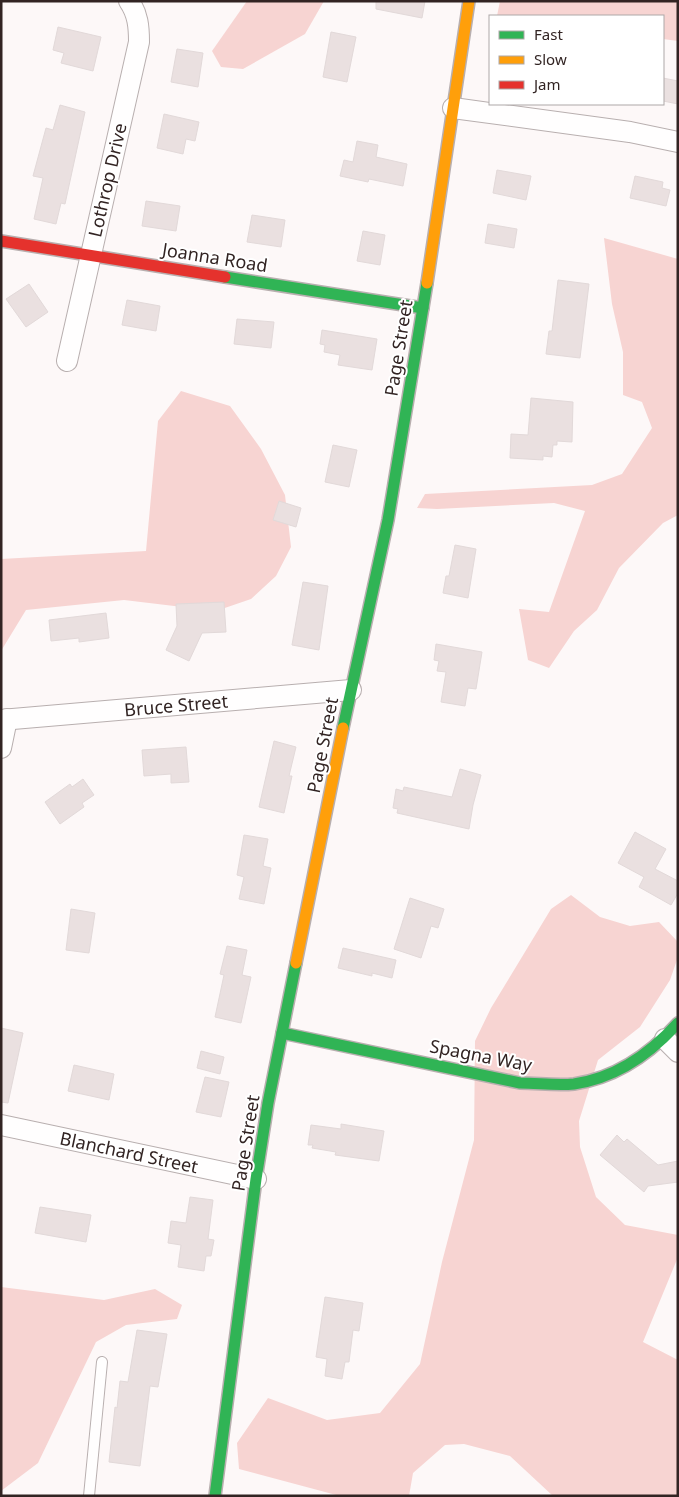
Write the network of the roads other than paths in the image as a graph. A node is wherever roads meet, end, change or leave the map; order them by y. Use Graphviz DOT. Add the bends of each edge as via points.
graph roads {
  1 [pos="129,1"];
  2 [pos="469,1"];
  3 [pos="453,108"];
  4 [pos="678,142"];
  5 [pos="1,241"];
  6 [pos="90,256"];
  7 [pos="422,308"];
  8 [pos="67,361"];
  9 [pos="351,690"];
  10 [pos="4,719"];
  11 [pos="1,748"];
  12 [pos="678,1023"];
  13 [pos="282,1033"];
  14 [pos="671,1045"];
  15 [pos="1,1126"];
  16 [pos="256,1179"];
  17 [pos="102,1362"];
  18 [pos="89,1496"];
  19 [pos="215,1496"];
  1 -- 6 [label="street, Lothrop Drive" via="136,15 139,42"];
  2 -- 3 [label="main road, Page Street"];
  3 -- 4 [label="street" via="630,132"];
  3 -- 7 [label="main road, Page Street"];
  5 -- 6 [label="main road, Joanna Road"];
  6 -- 7 [label="main road, Joanna Road"];
  6 -- 8 [label="street, Lothrop Drive"];
  7 -- 9 [label="main road, Page Street" via="388,520"];
  9 -- 10 [label="street, Bruce Street"];
  9 -- 13 [label="main road, Page Street"];
  10 -- 11 [label="street"];
  12 -- 14 [label="main road, Spagna Way"];
  13 -- 14 [label="main road, Spagna Way" via="520,1083 556,1086 592,1081 618,1072"];
  13 -- 16 [label="main road, Page Street"];
  15 -- 16 [label="street, Blanchard Street"];
  16 -- 19 [label="main road, Page Street"];
  17 -- 18 [label="lane"];
}
